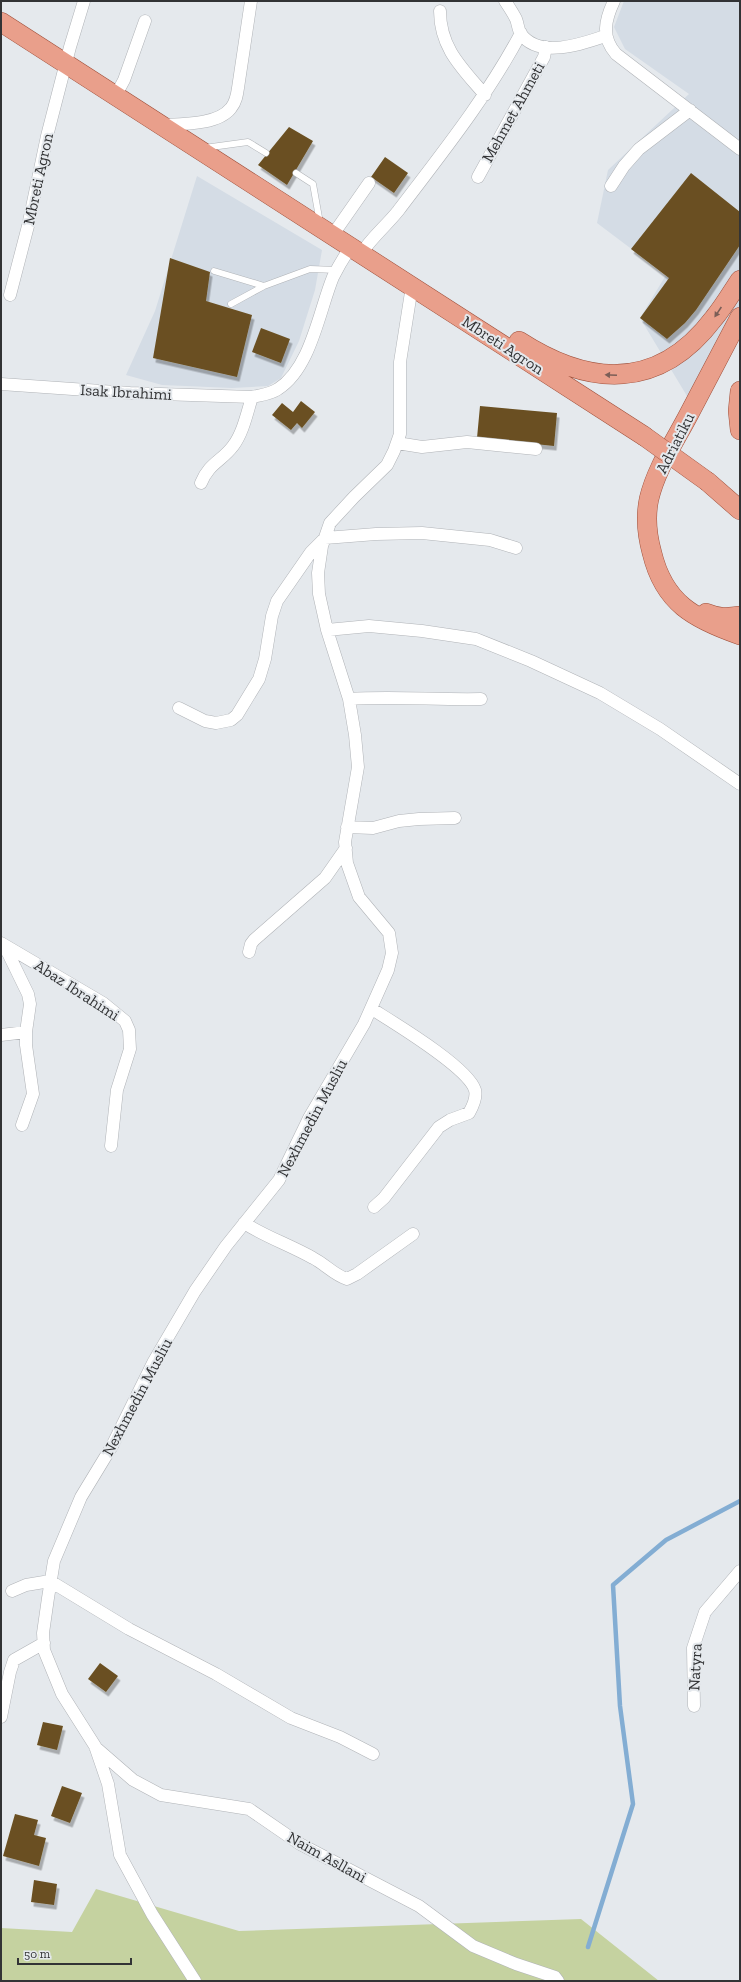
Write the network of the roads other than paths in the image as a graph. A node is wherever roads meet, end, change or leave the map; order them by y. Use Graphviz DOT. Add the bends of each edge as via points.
graph roads {
  1 [pos="84,1"];
  2 [pos="251,1"];
  3 [pos="505,1"];
  4 [pos="614,1"];
  5 [pos="440,11"];
  6 [pos="145,21"];
  7 [pos="1,22"];
  8 [pos="521,33"];
  9 [pos="605,36"];
  10 [pos="546,47"];
  11 [pos="66,63"];
  12 [pos="485,94"];
  13 [pos="116,95"];
  14 [pos="690,110"];
  15 [pos="161,125"];
  16 [pos="197,148"];
  17 [pos="740,149"];
  18 [pos="266,153"];
  19 [pos="296,173"];
  20 [pos="478,177"];
  21 [pos="369,183"];
  22 [pos="612,186"];
  23 [pos="326,232"];
  24 [pos="356,251"];
  25 [pos="337,270"];
  26 [pos="214,271"];
  27 [pos="740,280"];
  28 [pos="264,286"];
  29 [pos="412,286"];
  30 [pos="10,295"];
  31 [pos="231,304"];
  32 [pos="740,317"];
  33 [pos="474,326"];
  34 [pos="1,384"];
  35 [pos="740,391"];
  36 [pos="252,397"];
  37 [pos="740,430"];
  38 [pos="397,442"];
  39 [pos="536,449"];
  40 [pos="708,482"];
  41 [pos="201,483"];
  42 [pos="740,505"];
  43 [pos="740,510"];
  44 [pos="325,538"];
  45 [pos="516,548"];
  46 [pos="660,577"];
  47 [pos="740,616"];
  48 [pos="327,630"];
  49 [pos="740,635"];
  50 [pos="349,699"];
  51 [pos="481,699"];
  52 [pos="179,708"];
  53 [pos="740,784"];
  54 [pos="454,818"];
  55 [pos="347,827"];
  56 [pos="346,848"];
  57 [pos="1,943"];
  58 [pos="249,952"];
  59 [pos="372,1009"];
  60 [pos="26,1032"];
  61 [pos="1,1036"];
  62 [pos="22,1125"];
  63 [pos="111,1146"];
  64 [pos="374,1207"];
  65 [pos="244,1222"];
  66 [pos="412,1234"];
  67 [pos="740,1571"];
  68 [pos="50,1581"];
  69 [pos="12,1591"];
  70 [pos="44,1643"];
  71 [pos="694,1706"];
  72 [pos="1,1717"];
  73 [pos="94,1746"];
  74 [pos="373,1754"];
  75 [pos="195,1981"];
  76 [pos="558,1981"];
  1 -- 11 [label="street, Mbreti Agron"];
  2 -- 15 [label="street" via="237,93 231,108 215,119"];
  3 -- 8 [label="street"];
  4 -- 9 [label="street" via="608,14"];
  5 -- 12 [label="street" via="441,32 447,46"];
  6 -- 13 [label="street"];
  7 -- 11 [label="main road, Mbreti Agron"];
  8 -- 10 [label="street, Mehmet Ahmeti" via="532,42"];
  8 -- 12 [label="street"];
  9 -- 10 [label="street, Mehmet Ahmeti" via="564,47"];
  9 -- 14 [label="street" via="616,54"];
  10 -- 20 [label="street, Mehmet Ahmeti" via="544,57"];
  11 -- 13 [label="main road, Mbreti Agron"];
  11 -- 30 [label="street, Mbreti Agron"];
  12 -- 24 [label="street" via="394,216"];
  13 -- 15 [label="main road, Mbreti Agron"];
  14 -- 17 [label="street"];
  14 -- 22 [label="street" via="639,149 624,166"];
  15 -- 16 [label="main road, Mbreti Agron"];
  16 -- 18 [label="lane" via="248,142"];
  16 -- 23 [label="main road, Mbreti Agron"];
  19 -- 23 [label="lane" via="313,184"];
  21 -- 23 [label="street"];
  23 -- 24 [label="main road, Mbreti Agron"];
  24 -- 25 [label="street, Isak Ibrahimi"];
  24 -- 29 [label="main road, Mbreti Agron"];
  25 -- 28 [label="lane" via="310,269"];
  25 -- 36 [label="street, Isak Ibrahimi" via="309,345 291,377 277,391"];
  26 -- 28 [label="lane"];
  27 -- 33 [label="main road, one-way" via="714,319 695,339 677,355 658,366 638,373 595,374 569,367 527,346 491,323"];
  28 -- 31 [label="lane"];
  29 -- 33 [label="main road, Mbreti Agron"];
  29 -- 38 [label="street, Nexhmedin Musliu" via="400,362 400,434"];
  32 -- 46 [label="main road, Adriatiku" via="660,470 650,498 646,523 654,562"];
  33 -- 40 [label="main road, Mbreti Agron, bridge" via="644,436"];
  34 -- 36 [label="street, Isak Ibrahimi" via="130,393"];
  35 -- 37 [label="main road"];
  36 -- 41 [label="street" via="238,437 232,447 210,467"];
  38 -- 39 [label="street" via="422,447 467,442"];
  38 -- 44 [label="street, Nexhmedin Musliu" via="387,465 330,523"];
  40 -- 42 [label="main road"];
  40 -- 43 [label="main road"];
  44 -- 45 [label="street" via="422,533 490,540"];
  44 -- 48 [label="street, Nexhmedin Musliu" via="318,573 318,594"];
  44 -- 52 [label="street, Nexhmedin Musliu" via="311,552 277,601 259,679 237,715 227,722 216,723"];
  46 -- 47 [label="main road" via="671,584 688,603 704,612 717,617"];
  46 -- 49 [label="main road, Adriatiku" via="669,594 683,608 698,618"];
  48 -- 50 [label="street, Nexhmedin Musliu"];
  48 -- 53 [label="street" via="369,626 476,638 600,693 660,728"];
  50 -- 51 [label="street"];
  50 -- 55 [label="street, Nexhmedin Musliu" via="358,767"];
  54 -- 55 [label="street" via="419,819 373,828"];
  55 -- 56 [label="street, Nexhmedin Musliu"];
  56 -- 58 [label="street" via="325,878 254,940"];
  56 -- 59 [label="street, Nexhmedin Musliu" via="347,863 359,897 389,933 392,953"];
  57 -- 60 [label="street, Abaz Ibrahimi" via="28,994 30,1004"];
  57 -- 63 [label="street, Abaz Ibrahimi" via="103,1004 125,1021 131,1038 130,1049 117,1090"];
  59 -- 64 [label="street" via="432,1048 464,1074 475,1091 475,1099 469,1113 439,1127 384,1198"];
  59 -- 65 [label="street, Nexhmedin Musliu" via="309,1118 279,1180"];
  60 -- 61 [label="street"];
  60 -- 62 [label="street, Abaz Ibrahimi" via="33,1094"];
  65 -- 66 [label="street" via="315,1259 347,1279"];
  65 -- 68 [label="street, Nexhmedin Musliu" via="195,1291 154,1361 112,1446 81,1497 54,1561"];
  67 -- 71 [label="street, Natyra" via="704,1612 693,1648"];
  68 -- 69 [label="street" via="26,1585"];
  68 -- 70 [label="street, Nexhmedin Musliu"];
  68 -- 74 [label="street" via="291,1718 340,1737"];
  70 -- 72 [label="street" via="14,1660"];
  70 -- 73 [label="street, Nexhmedin Musliu" via="49,1665 62,1694"];
  73 -- 75 [label="street" via="108,1784 120,1855 152,1914"];
  73 -- 76 [label="street, Naim Asllani" via="133,1780 161,1795 249,1809 300,1844 419,1906 474,1946 555,1977"];
}
